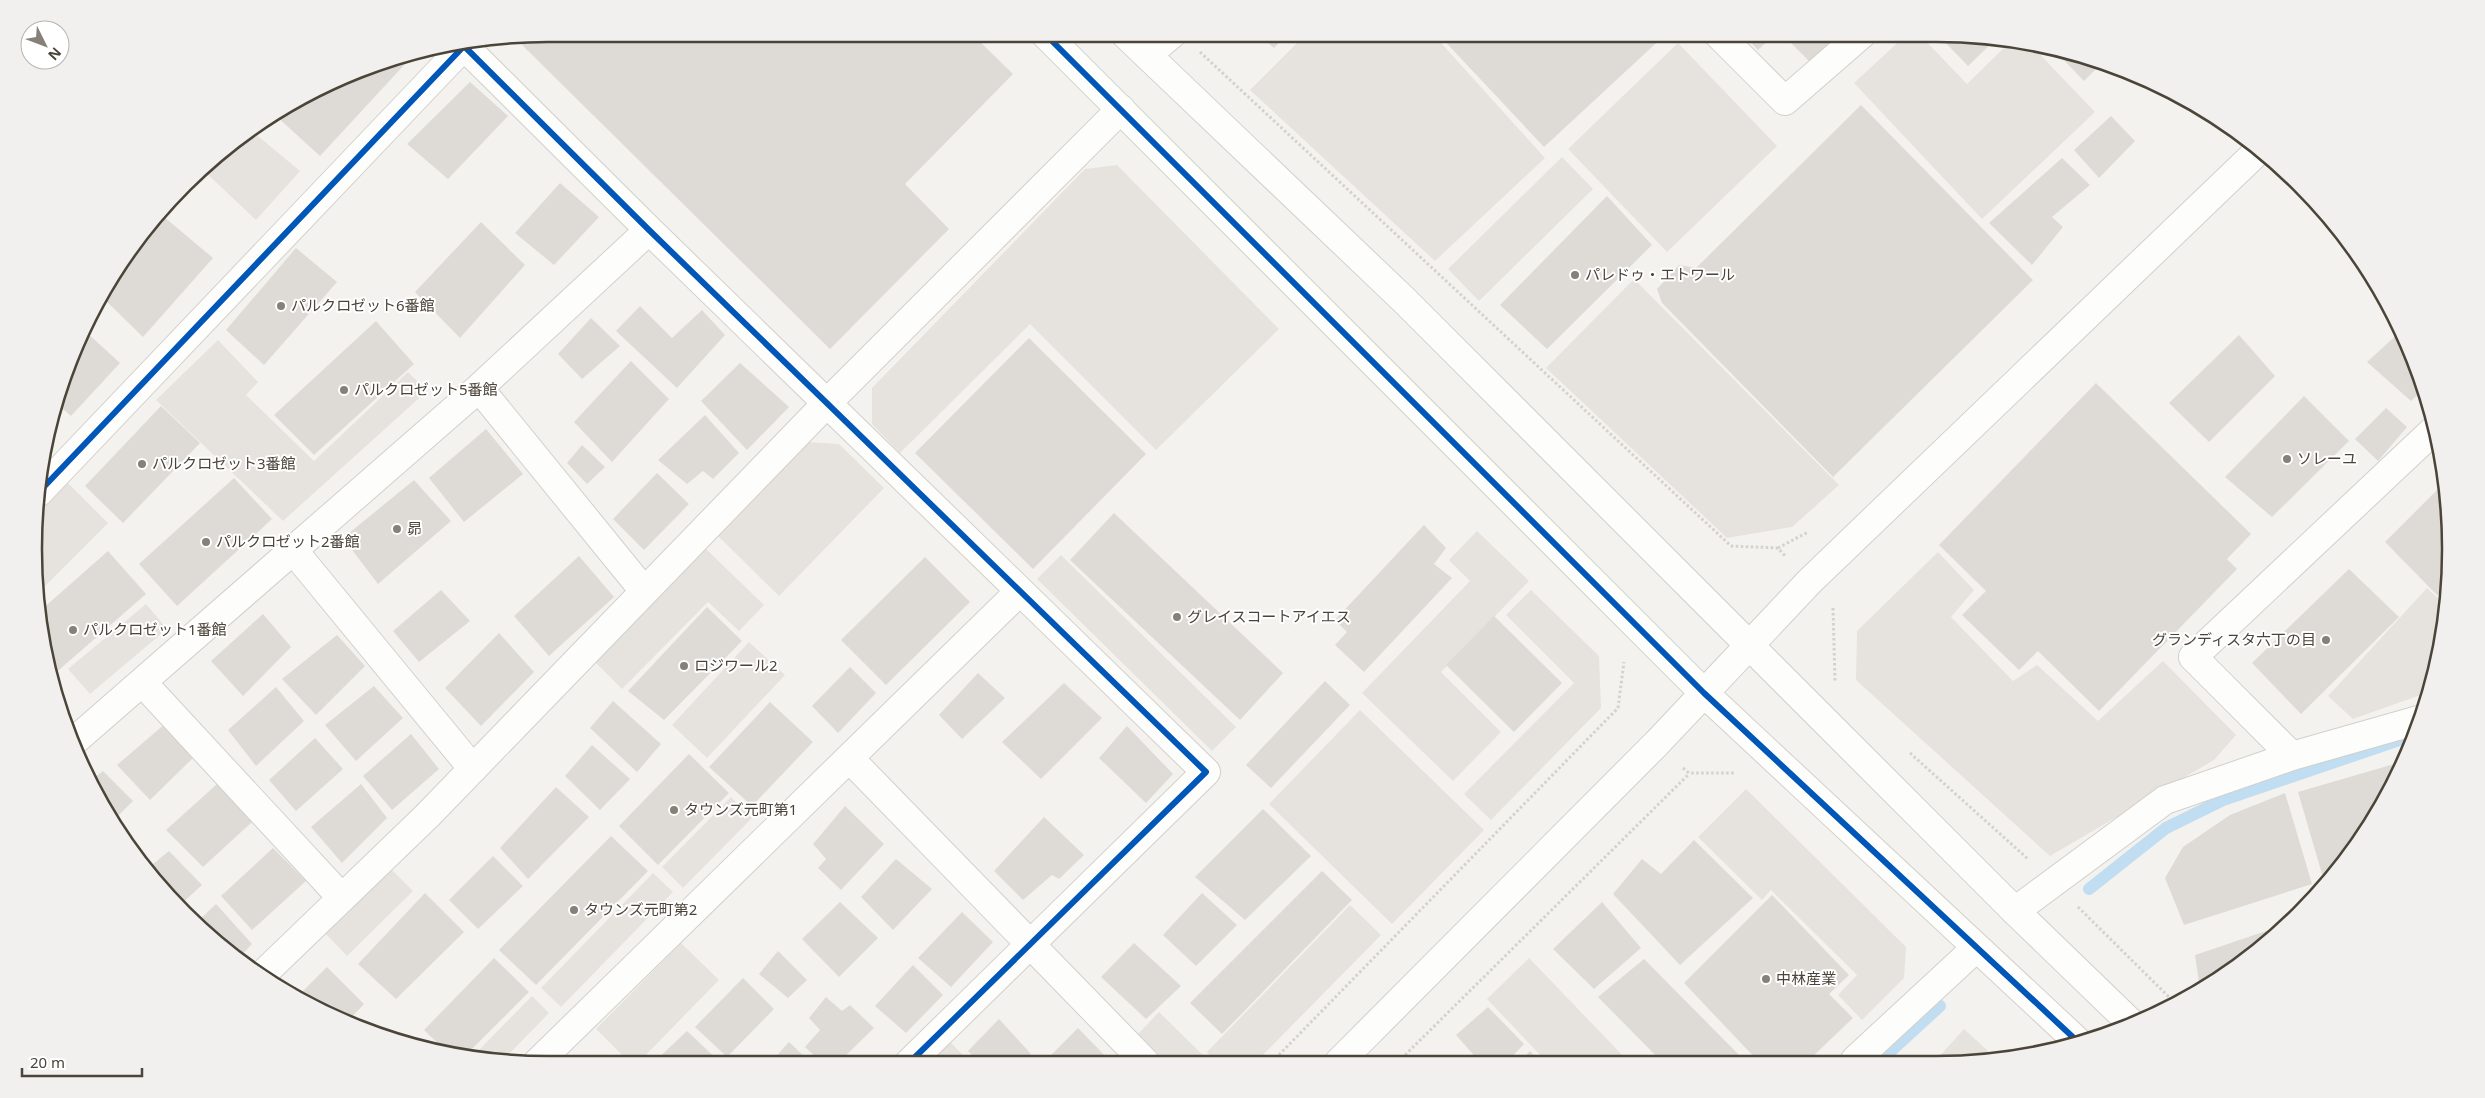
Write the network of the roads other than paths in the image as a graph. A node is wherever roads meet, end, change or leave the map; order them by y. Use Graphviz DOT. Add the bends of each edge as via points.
graph roads {
  1 [pos="1053,42"];
  2 [pos="1133,42"];
  3 [pos="1163,42"];
  4 [pos="1726,42"];
  5 [pos="1853,42"];
  6 [pos="467,49"];
  7 [pos="460,51"];
  8 [pos="1147,56"];
  9 [pos="1121,109"];
  10 [pos="2254,155"];
  11 [pos="649,230"];
  12 [pos="479,388"];
  13 [pos="827,403"];
  14 [pos="2429,434"];
  15 [pos="47,484"];
  16 [pos="293,550"];
  17 [pos="644,591"];
  18 [pos="1020,591"];
  19 [pos="1749,644"];
  20 [pos="142,682"];
  21 [pos="1704,693"];
  22 [pos="2412,722"];
  23 [pos="79,737"];
  24 [pos="2292,756"];
  25 [pos="849,758"];
  26 [pos="473,769"];
  27 [pos="342,898"];
  28 [pos="2015,911"];
  29 [pos="1030,944"];
  30 [pos="1976,948"];
  31 [pos="267,969"];
  32 [pos="2126,1018"];
  33 [pos="2072,1037"];
  34 [pos="544,1056"];
  35 [pos="916,1056"];
  36 [pos="1138,1056"];
  37 [pos="1345,1056"];
  38 [pos="1859,1056"];
  1 -- 9 [label="street"];
  2 -- 8 [label="street"];
  3 -- 8 [label="street"];
  4 -- 5 [label="street" via="1785,101"];
  6 -- 11 [label="street"];
  7 -- 15 [label="street"];
  8 -- 19 [label="street" via="1404,300"];
  9 -- 13 [label="street"];
  9 -- 21 [label="street"];
  10 -- 19 [label="street" via="1810,580"];
  11 -- 12 [label="street"];
  11 -- 13 [label="street"];
  12 -- 16 [label="street"];
  12 -- 17 [label="street"];
  13 -- 17 [label="street"];
  13 -- 18 [label="street"];
  14 -- 24 [label="street" via="2193,657"];
  16 -- 20 [label="street"];
  16 -- 26 [label="street"];
  17 -- 26 [label="street"];
  18 -- 25 [label="street"];
  18 -- 29 [label="street" via="1206,772"];
  19 -- 21 [label="street"];
  19 -- 28 [label="street"];
  20 -- 23 [label="street"];
  20 -- 27 [label="street"];
  21 -- 30 [label="street"];
  21 -- 37 [label="street"];
  22 -- 24 [label="street"];
  24 -- 28 [label="street" via="2165,800"];
  25 -- 29 [label="street"];
  25 -- 34 [label="street"];
  26 -- 27 [label="street"];
  27 -- 31 [label="street"];
  28 -- 32 [label="street"];
  29 -- 35 [label="street"];
  29 -- 36 [label="street"];
  30 -- 33 [label="street"];
  30 -- 38 [label="street"];
}
